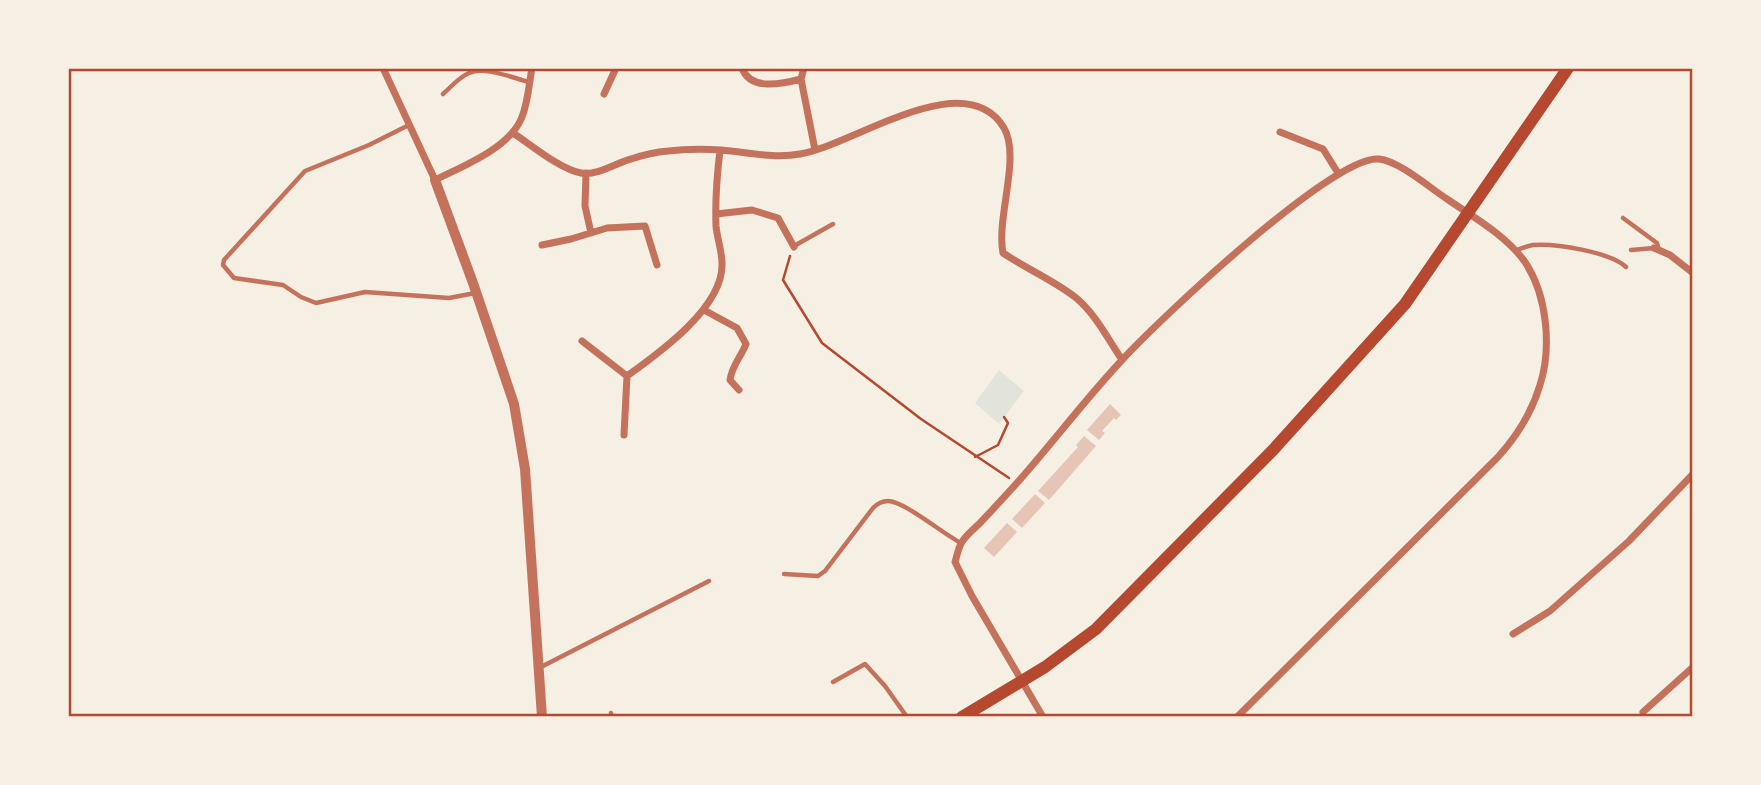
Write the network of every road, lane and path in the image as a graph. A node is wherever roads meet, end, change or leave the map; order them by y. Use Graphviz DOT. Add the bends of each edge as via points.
graph roads {
  1 [pos="383,68"];
  2 [pos="532,68"];
  3 [pos="616,68"];
  4 [pos="742,68"];
  5 [pos="804,68"];
  6 [pos="1568,68"];
  7 [pos="801,79"];
  8 [pos="529,82"];
  9 [pos="443,94"];
  10 [pos="604,94"];
  11 [pos="409,125"];
  12 [pos="513,132"];
  13 [pos="1280,132"];
  14 [pos="720,150"];
  15 [pos="815,150"];
  16 [pos="586,173"];
  17 [pos="1338,173"];
  18 [pos="435,180"];
  19 [pos="1468,213"];
  20 [pos="716,214"];
  21 [pos="1623,218"];
  22 [pos="833,224"];
  23 [pos="591,233"];
  24 [pos="542,245"];
  25 [pos="1674,246"];
  26 [pos="793,247"];
  27 [pos="1514,250"];
  28 [pos="1631,250"];
  29 [pos="1657,250"];
  30 [pos="1670,255"];
  31 [pos="657,265"];
  32 [pos="1626,267"];
  33 [pos="1693,273"];
  34 [pos="476,292"];
  35 [pos="704,310"];
  36 [pos="582,341"];
  37 [pos="1122,360"];
  38 [pos="627,376"];
  39 [pos="739,390"];
  40 [pos="1004,418"];
  41 [pos="624,435"];
  42 [pos="975,457"];
  43 [pos="1693,474"];
  44 [pos="1016,484"];
  45 [pos="961,543"];
  46 [pos="785,574"];
  47 [pos="709,581"];
  48 [pos="1514,634"];
  49 [pos="1693,667"];
  50 [pos="539,668"];
  51 [pos="1022,680"];
  52 [pos="833,682"];
  53 [pos="1643,712"];
  54 [pos="542,717"];
  55 [pos="907,717"];
  56 [pos="961,717"];
  57 [pos="1043,717"];
  58 [pos="1237,717"];
  1 -- 11 [label="street"];
  2 -- 8 [label="street"];
  3 -- 10 [label="street"];
  4 -- 7 [label="street" via="754,82 780,85"];
  5 -- 7 [label="street"];
  6 -- 19 [label="main road"];
  7 -- 15 [label="street"];
  8 -- 9 [label="lane" via="472,72"];
  8 -- 12 [label="street" via="522,117"];
  11 -- 18 [label="street"];
  11 -- 34 [label="lane" via="305,171 223,265 234,278 283,285 316,303 365,292 449,298"];
  12 -- 16 [label="street" via="568,168"];
  12 -- 18 [label="street" via="487,154"];
  13 -- 17 [label="street" via="1322,149"];
  14 -- 15 [label="street" via="775,157"];
  14 -- 16 [label="street" via="667,151"];
  14 -- 20 [label="street"];
  15 -- 37 [label="street" via="911,111 971,103 991,112 1006,130 1009,142 1000,240 1003,253 1077,299"];
  16 -- 23 [label="street" via="585,206"];
  17 -- 19 [label="street" via="1378,158"];
  17 -- 37 [label="street" via="1259,233"];
  18 -- 34 [label="street"];
  19 -- 27 [label="street"];
  19 -- 51 [label="main road" via="1405,304 1273,450 1096,629"];
  20 -- 26 [label="street" via="752,210 778,218"];
  20 -- 35 [label="street" via="723,265 718,287"];
  21 -- 29 [label="lane" via="1657,243"];
  22 -- 26 [label="lane"];
  23 -- 24 [label="street"];
  23 -- 31 [label="street" via="645,226"];
  25 -- 30 [label="street"];
  26 -- 42 [label="path" via="783,280 822,343"];
  27 -- 32 [label="lane" via="1533,245 1588,251"];
  27 -- 58 [label="street" via="1534,277 1545,314 1546,347 1541,383 1516,437"];
  28 -- 29 [label="lane"];
  29 -- 30 [label="street"];
  30 -- 33 [label="street"];
  34 -- 50 [label="street" via="514,404 525,469"];
  35 -- 38 [label="street"];
  35 -- 39 [label="street" via="737,328 746,344 730,380"];
  36 -- 38 [label="street"];
  37 -- 44 [label="street"];
  38 -- 41 [label="street"];
  40 -- 42 [label="path" via="1008,423 998,445"];
  42 -- 44 [label="path"];
  43 -- 48 [label="street" via="1629,541 1550,611"];
  44 -- 45 [label="street"];
  45 -- 46 [label="lane" via="889,501 873,508 818,576"];
  45 -- 51 [label="street" via="955,562"];
  47 -- 50 [label="lane"];
  49 -- 53 [label="street"];
  50 -- 54 [label="street"];
  51 -- 56 [label="main road"];
  51 -- 57 [label="street"];
  52 -- 55 [label="lane" via="865,664"];
}
